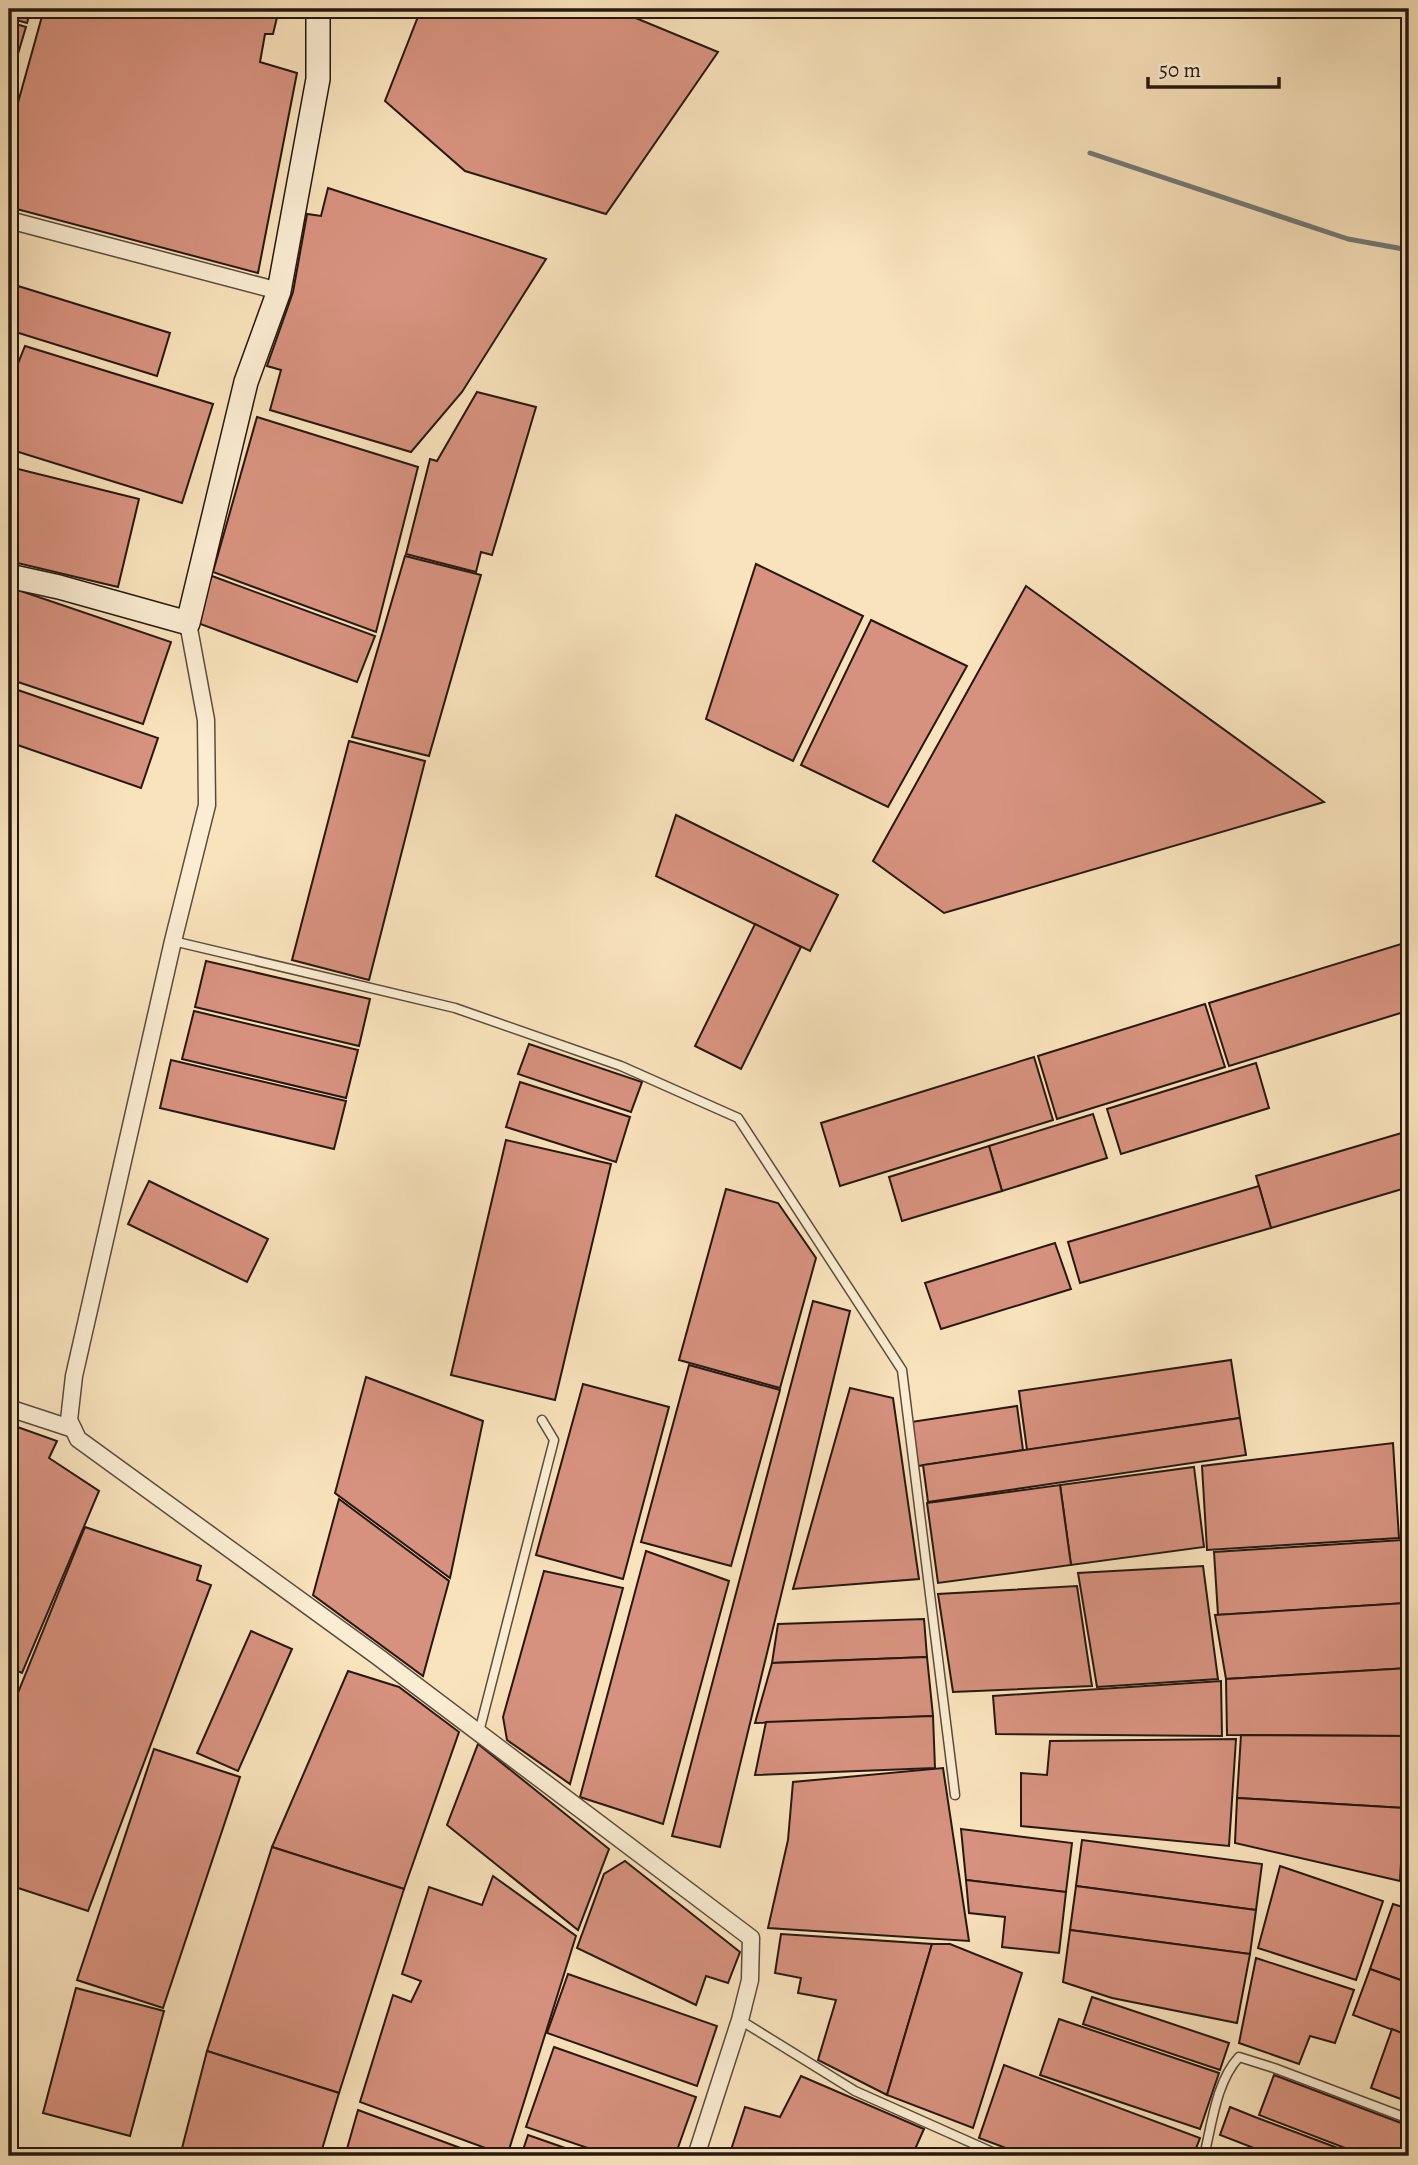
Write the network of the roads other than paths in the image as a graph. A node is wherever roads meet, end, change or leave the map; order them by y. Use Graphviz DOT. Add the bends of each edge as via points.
graph roads {
  1 [pos="318,9"];
  2 [pos="9,220"];
  3 [pos="279,291"];
  4 [pos="9,576"];
  5 [pos="188,623"];
  6 [pos="173,941"];
  7 [pos="9,1408"];
  8 [pos="542,1420"];
  9 [pos="73,1429"];
  10 [pos="479,1732"];
  11 [pos="956,1796"];
  12 [pos="740,2020"];
  13 [pos="1409,2119"];
  14 [pos="696,2156"];
  15 [pos="1001,2156"];
  16 [pos="1204,2156"];
  1 -- 3 [label="street" via="318,79"];
  2 -- 3 [label="street"];
  3 -- 5 [label="street" via="246,382"];
  4 -- 5 [label="street"];
  5 -- 6 [label="street" via="206,720 207,805"];
  6 -- 9 [label="street" via="74,1376 69,1420"];
  6 -- 11 [label="lane" via="454,1007 621,1066 737,1118 902,1370"];
  7 -- 9 [label="street"];
  8 -- 10 [label="lane" via="554,1440"];
  9 -- 10 [label="street" via="78,1439"];
  10 -- 12 [label="street" via="751,1938 750,1980"];
  12 -- 14 [label="street"];
  12 -- 15 [label="lane" via="855,2091"];
  13 -- 16 [label="lane" via="1239,2057 1219,2096"];
}
